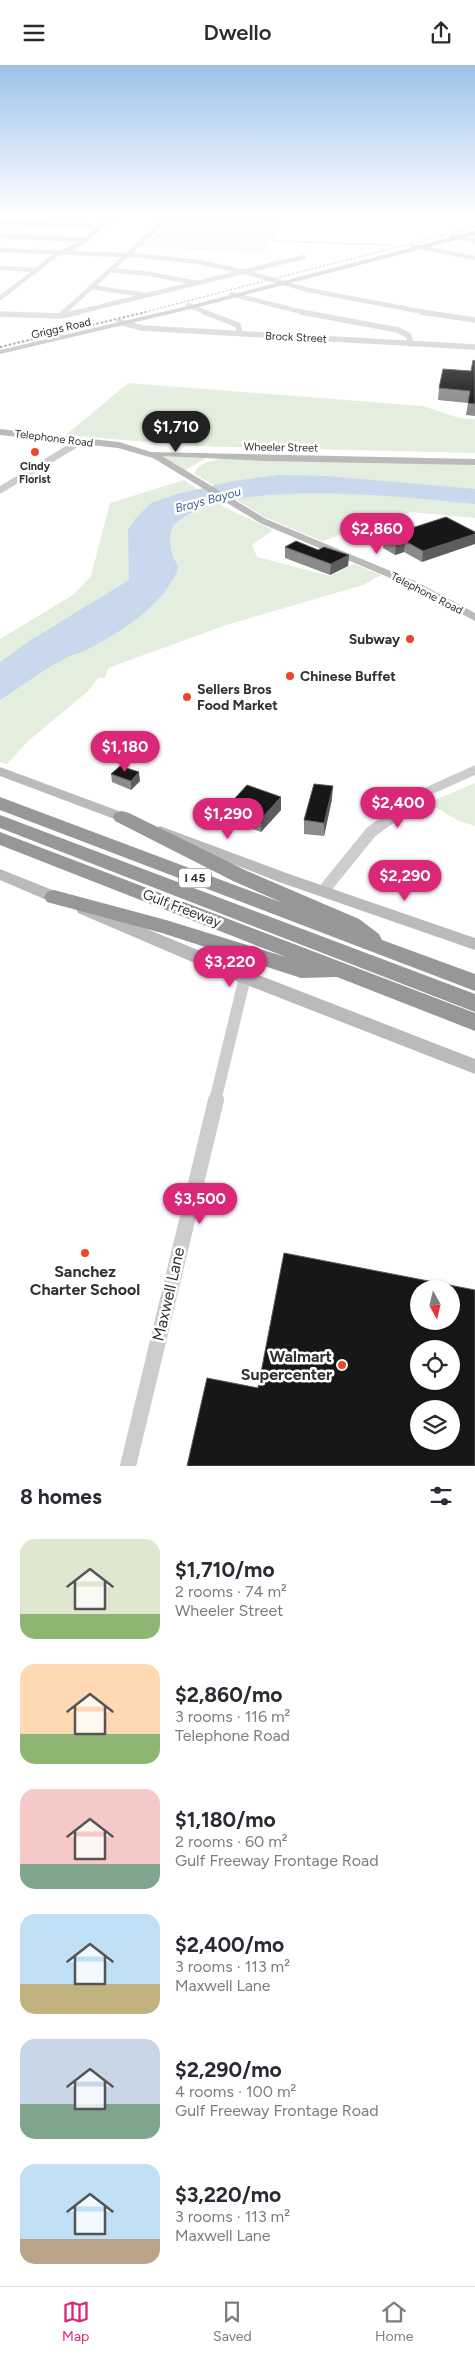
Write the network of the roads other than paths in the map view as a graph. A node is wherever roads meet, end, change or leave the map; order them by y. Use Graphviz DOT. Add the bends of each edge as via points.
graph roads {
  1 [pos="23,280"];
  2 [pos="99,280"];
  3 [pos="181,280"];
  4 [pos="212,280"];
  5 [pos="276,280"];
  6 [pos="288,280"];
  7 [pos="282,282"];
  8 [pos="198,284"];
  9 [pos="91,287"];
  10 [pos="0,289"];
  11 [pos="10,290"];
  12 [pos="234,295"];
  13 [pos="149,296"];
  14 [pos="0,298"];
  15 [pos="191,306"];
  16 [pos="0,314"];
  17 [pos="61,316"];
  18 [pos="475,320"];
  19 [pos="121,323"];
  20 [pos="240,333"];
  21 [pos="412,343"];
  22 [pos="475,347"];
  23 [pos="0,351"];
  24 [pos="0,431"];
  25 [pos="0,438"];
  26 [pos="76,444"];
  27 [pos="119,445"];
  28 [pos="147,452"];
  29 [pos="232,457"];
  30 [pos="475,457"];
  31 [pos="475,462"];
  32 [pos="189,478"];
  33 [pos="0,490"];
  34 [pos="475,618"];
  35 [pos="475,770"];
  36 [pos="0,771"];
  37 [pos="0,803"];
  38 [pos="122,817"];
  39 [pos="0,821"];
  40 [pos="0,838"];
  41 [pos="0,874"];
  42 [pos="324,890"];
  43 [pos="54,897"];
  44 [pos="475,944"];
  45 [pos="391,952"];
  46 [pos="348,972"];
  47 [pos="246,977"];
  48 [pos="475,983"];
  49 [pos="475,1003"];
  50 [pos="475,1022"];
  51 [pos="475,1067"];
  52 [pos="128,1466"];
  1 -- 11 [label="street"];
  2 -- 9 [label="street"];
  3 -- 8 [label="street"];
  4 -- 8 [label="street"];
  5 -- 7 [label="street"];
  6 -- 7 [label="main road, Griggs Road"];
  7 -- 12 [label="main road, Griggs Road"];
  7 -- 18 [label="street" via="404,309"];
  8 -- 13 [label="street"];
  9 -- 13 [label="street"];
  9 -- 17 [label="street"];
  10 -- 11 [label="street"];
  11 -- 14 [label="street"];
  12 -- 15 [label="main road, Griggs Road"];
  12 -- 21 [label="street" via="398,330 409,336"];
  13 -- 17 [label="street"];
  15 -- 19 [label="main road, Griggs Road"];
  15 -- 20 [label="street" via="238,325"];
  16 -- 17 [label="street"];
  19 -- 20 [label="street, Brock Street"];
  19 -- 23 [label="main road, Griggs Road"];
  20 -- 21 [label="street, Brock Street"];
  21 -- 22 [label="street, Brock Street"];
  24 -- 26 [label="main road, Telephone Road"];
  25 -- 26 [label="main road, Telephone Road"];
  26 -- 27 [label="main road, Telephone Road"];
  26 -- 28 [label="main road, Wheeler Street"];
  26 -- 32 [label="main road, Telephone Road" via="157,465"];
  26 -- 33 [label="street"];
  27 -- 28 [label="main road, Telephone Road"];
  27 -- 30 [label="main road, Wheeler Street" via="217,452"];
  28 -- 29 [label="main road, Wheeler Street"];
  28 -- 32 [label="main road, Telephone Road" via="175,466"];
  29 -- 31 [label="main road, Wheeler Street"];
  29 -- 32 [label="main road" via="215,458 195,466"];
  32 -- 34 [label="main road, Telephone Road" via="263,521 413,584"];
  35 -- 42 [label="street" via="424,793 371,832"];
  36 -- 38 [label="main road"];
  37 -- 45 [label="highway, I 45"];
  38 -- 42 [label="main road"];
  38 -- 45 [label="highway" via="240,876 352,923"];
  39 -- 49 [label="highway, Gulf Freeway"];
  40 -- 46 [label="highway, Gulf Freeway / I 45"];
  41 -- 43 [label="main road"];
  42 -- 44 [label="main road"];
  43 -- 46 [label="highway" via="166,927 301,970"];
  43 -- 47 [label="main road"];
  45 -- 48 [label="highway, I 45"];
  46 -- 50 [label="highway, Gulf Freeway / I 45"];
  47 -- 51 [label="main road"];
  47 -- 52 [label="street, Maxwell Lane"];
}
